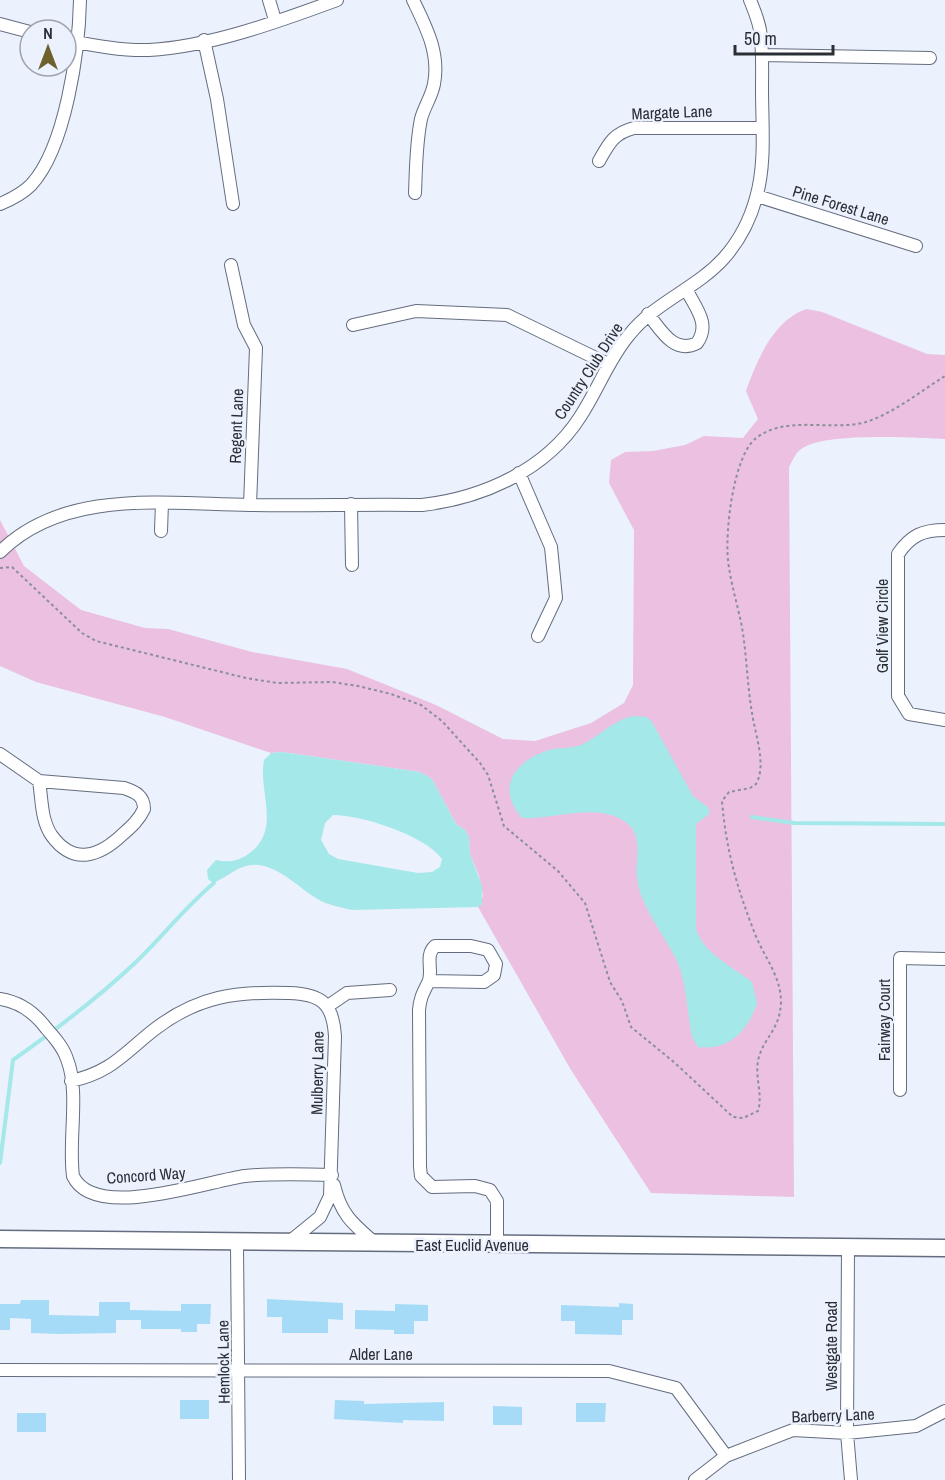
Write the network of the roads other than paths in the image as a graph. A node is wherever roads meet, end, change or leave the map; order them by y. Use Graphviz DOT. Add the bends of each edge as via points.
graph roads {
  1 [pos="80,0"];
  2 [pos="269,0"];
  3 [pos="336,0"];
  4 [pos="413,0"];
  5 [pos="750,0"];
  6 [pos="76,18"];
  7 [pos="275,20"];
  8 [pos="0,24"];
  9 [pos="18,29"];
  10 [pos="204,40"];
  11 [pos="78,42"];
  12 [pos="762,55"];
  13 [pos="930,58"];
  14 [pos="68,78"];
  15 [pos="762,128"];
  16 [pos="599,160"];
  17 [pos="415,193"];
  18 [pos="757,196"];
  19 [pos="0,204"];
  20 [pos="233,204"];
  21 [pos="916,246"];
  22 [pos="231,266"];
  23 [pos="686,289"];
  24 [pos="648,314"];
  25 [pos="352,325"];
  26 [pos="608,364"];
  27 [pos="519,473"];
  28 [pos="162,503"];
  29 [pos="351,504"];
  30 [pos="250,505"];
  31 [pos="945,530"];
  32 [pos="161,531"];
  33 [pos="2,546"];
  34 [pos="352,565"];
  35 [pos="538,636"];
  36 [pos="945,720"];
  37 [pos="0,754"];
  38 [pos="39,781"];
  39 [pos="945,959"];
  40 [pos="429,981"];
  41 [pos="390,990"];
  42 [pos="0,999"];
  43 [pos="328,1006"];
  44 [pos="71,1081"];
  45 [pos="900,1090"];
  46 [pos="332,1175"];
  47 [pos="0,1239"];
  48 [pos="237,1243"];
  49 [pos="288,1243"];
  50 [pos="376,1244"];
  51 [pos="497,1245"];
  52 [pos="848,1248"];
  53 [pos="945,1248"];
  54 [pos="0,1370"];
  55 [pos="240,1371"];
  56 [pos="945,1411"];
  57 [pos="847,1433"];
  58 [pos="726,1456"];
  59 [pos="239,1480"];
  60 [pos="695,1480"];
  61 [pos="851,1480"];
  1 -- 6 [label="street"];
  2 -- 7 [label="street"];
  3 -- 7 [label="street"];
  4 -- 17 [label="street" via="431,40 436,68 422,118"];
  5 -- 12 [label="street, Country Club Drive"];
  7 -- 10 [label="street"];
  8 -- 9 [label="street"];
  10 -- 11 [label="street" via="146,50"];
  10 -- 20 [label="street"];
  12 -- 13 [label="street"];
  12 -- 15 [label="street, Country Club Drive"];
  14 -- 19 [label="street" via="65,109 43,168 31,185"];
  15 -- 16 [label="street, Margate Lane" via="634,128 611,139"];
  15 -- 18 [label="street, Country Club Drive"];
  18 -- 21 [label="street, Pine Forest Lane"];
  18 -- 23 [label="street, Country Club Drive" via="734,245 710,272"];
  22 -- 30 [label="street, Regent Lane" via="244,325 256,348"];
  23 -- 24 [label="street, Country Club Drive"];
  23 -- 24 [label="street" via="703,321 704,331 697,343 682,347 672,343"];
  24 -- 26 [label="street, Country Club Drive"];
  25 -- 26 [label="street" via="416,311 490,314 514,318"];
  26 -- 27 [label="street, Country Club Drive" via="580,417 563,438"];
  27 -- 29 [label="street, Country Club Drive" via="496,486 448,502"];
  27 -- 35 [label="street" via="551,547 556,598"];
  28 -- 30 [label="street, Country Club Drive"];
  28 -- 32 [label="street"];
  28 -- 33 [label="street, Country Club Drive" via="103,505 75,511"];
  29 -- 30 [label="street, Country Club Drive"];
  29 -- 34 [label="street"];
  31 -- 36 [label="street, Golf View Circle" via="927,530 908,539 898,554 898,696 909,714"];
  37 -- 38 [label="street"];
  38 -- 38 [label="street" via="124,788 141,796 144,809 110,847 100,853 82,855 60,845 51,835 45,823"];
  39 -- 45 [label="street, Fairway Court" via="900,958"];
  40 -- 40 [label="street" via="484,982 494,975 496,964 488,950 480,947 435,946 430,953"];
  40 -- 51 [label="street" via="419,1010 421,1176 432,1186 476,1186 490,1190 497,1201"];
  41 -- 43 [label="street" via="347,993"];
  42 -- 44 [label="street, Concord Way" via="23,1006 44,1025 67,1059"];
  43 -- 44 [label="street" via="302,993 260,992 214,998 156,1028 107,1069"];
  43 -- 46 [label="street, Mulberry Lane" via="335,1036"];
  44 -- 46 [label="street, Concord Way" via="71,1165 77,1184 88,1193 154,1194 243,1177"];
  46 -- 49 [label="street, Mulberry Lane" via="330,1196 320,1217"];
  46 -- 50 [label="street, Mulberry Lane" via="339,1205 347,1218"];
  47 -- 48 [label="main road, East Euclid Avenue"];
  48 -- 49 [label="main road, East Euclid Avenue"];
  48 -- 55 [label="street, Hemlock Lane"];
  49 -- 50 [label="main road, East Euclid Avenue"];
  50 -- 51 [label="main road, East Euclid Avenue"];
  51 -- 52 [label="main road, East Euclid Avenue"];
  52 -- 53 [label="main road, East Euclid Avenue"];
  52 -- 57 [label="street, Westgate Road"];
  54 -- 55 [label="street, Alder Lane"];
  55 -- 58 [label="street, Alder Lane" via="609,1371 676,1388"];
  55 -- 59 [label="street, Hemlock Lane"];
  56 -- 57 [label="street, Barberry Lane" via="916,1426"];
  57 -- 58 [label="street, Barberry Lane" via="793,1430"];
  57 -- 61 [label="street, Westgate Road"];
  58 -- 60 [label="street, Barberry Lane"];
}
